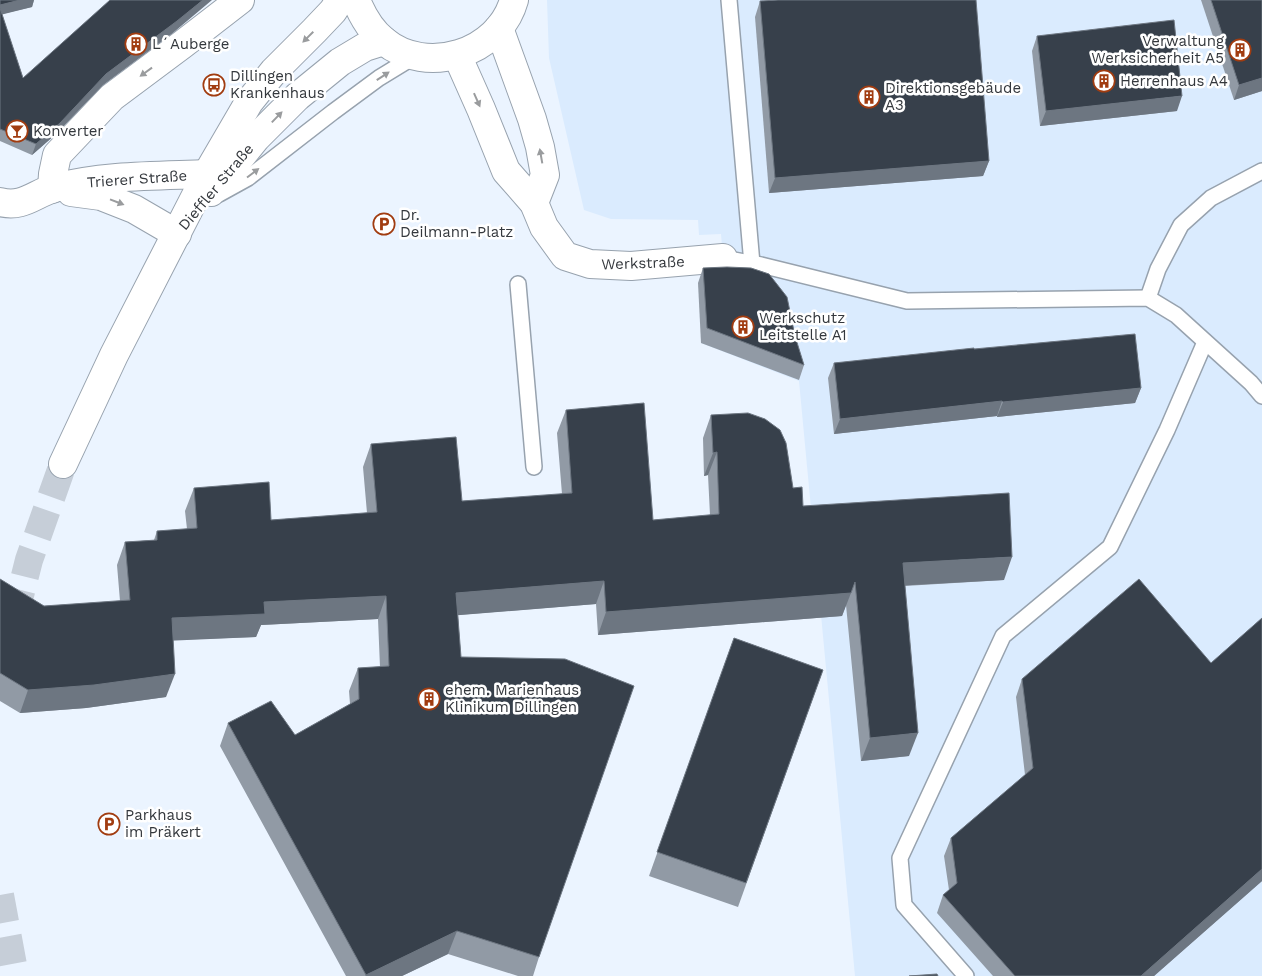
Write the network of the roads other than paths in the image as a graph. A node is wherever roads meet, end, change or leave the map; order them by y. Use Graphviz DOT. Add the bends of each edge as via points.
graph roads {
  1 [pos="240,0"];
  2 [pos="340,0"];
  3 [pos="356,0"];
  4 [pos="514,0"];
  5 [pos="729,0"];
  6 [pos="500,28"];
  7 [pos="384,41"];
  8 [pos="457,55"];
  9 [pos="415,56"];
  10 [pos="1262,171"];
  11 [pos="214,177"];
  12 [pos="52,189"];
  13 [pos="534,203"];
  14 [pos="2,207"];
  15 [pos="196,207"];
  16 [pos="177,234"];
  17 [pos="723,258"];
  18 [pos="752,264"];
  19 [pos="518,284"];
  20 [pos="1148,298"];
  21 [pos="1205,342"];
  22 [pos="1262,396"];
  23 [pos="62,464"];
  24 [pos="534,467"];
  25 [pos="966,976"];
  1 -- 12 [label="street, one-way" via="112,97 57,155"];
  2 -- 11 [label="street, Dieffler Straße, one-way" via="249,102"];
  3 -- 7 [label="street" via="362,15"];
  4 -- 6 [label="street"];
  5 -- 18 [label="lane"];
  6 -- 8 [label="street" via="480,45"];
  13 -- 6 [label="street, one-way" via="545,175 540,148"];
  7 -- 9 [label="street"];
  11 -- 7 [label="street, Dieffler Straße, one-way" via="297,96 340,62"];
  8 -- 9 [label="street"];
  8 -- 13 [label="street, Werkstraße, one-way" via="506,171"];
  15 -- 9 [label="lane, one-way" via="248,178 379,78"];
  10 -- 20 [label="lane" via="1211,198 1181,225 1158,269"];
  11 -- 12 [label="street, Trierer Straße" via="96,180"];
  11 -- 15 [label="street, Dieffler Straße"];
  11 -- 16 [label="street, Dieffler Straße"];
  12 -- 14 [label="street, Trierer Straße" via="24,202"];
  12 -- 16 [label="street, Trierer Straße, one-way" via="101,196 134,209"];
  13 -- 17 [label="street, Werkstraße" via="544,228 565,256 590,264 631,266"];
  15 -- 16 [label="street, Dieffler Straße"];
  16 -- 23 [label="street" via="114,354"];
  17 -- 18 [label="lane"];
  18 -- 20 [label="lane" via="907,301"];
  19 -- 24 [label="lane"];
  20 -- 21 [label="lane" via="1176,315"];
  21 -- 22 [label="lane"];
  21 -- 25 [label="lane" via="1167,430 1110,547 1004,636 900,858 904,905"];
}
